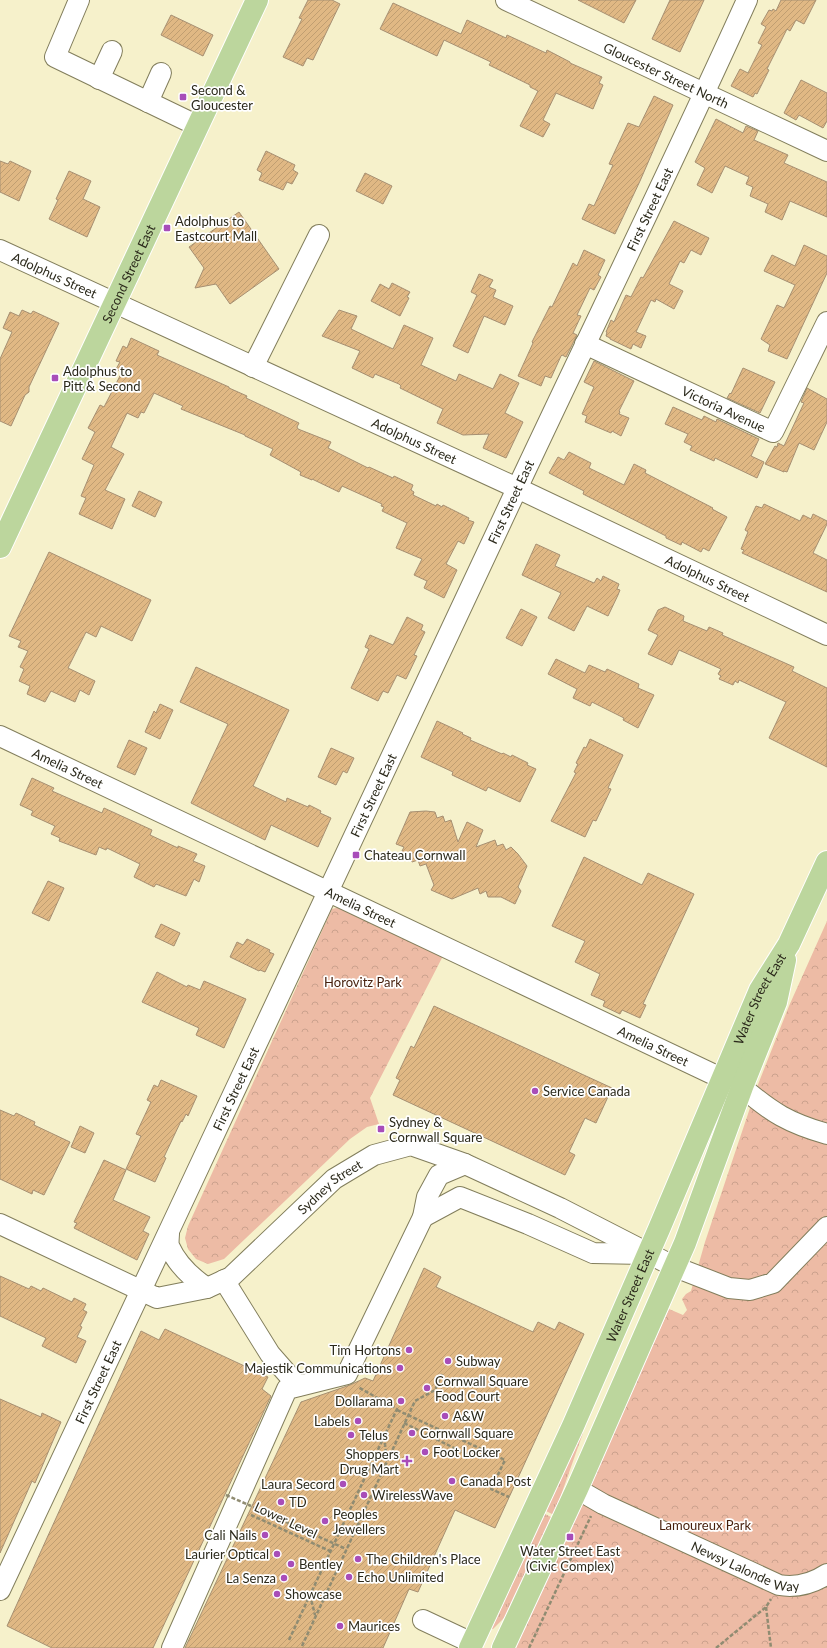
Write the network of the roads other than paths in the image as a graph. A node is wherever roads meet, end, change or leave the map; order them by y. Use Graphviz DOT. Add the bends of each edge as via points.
graph roads {
  1 [pos="79,0"];
  2 [pos="257,0"];
  3 [pos="506,0"];
  4 [pos="747,0"];
  5 [pos="112,51"];
  6 [pos="161,74"];
  7 [pos="99,79"];
  8 [pos="705,93"];
  9 [pos="148,102"];
  10 [pos="198,126"];
  11 [pos="827,151"];
  12 [pos="319,235"];
  13 [pos="0,250"];
  14 [pos="115,302"];
  15 [pos="827,322"];
  16 [pos="585,344"];
  17 [pos="253,367"];
  18 [pos="517,488"];
  19 [pos="0,547"];
  20 [pos="827,635"];
  21 [pos="0,736"];
  22 [pos="827,862"];
  23 [pos="328,892"];
  24 [pos="789,944"];
  25 [pos="722,1078"];
  26 [pos="742,1087"];
  27 [pos="827,1134"];
  28 [pos="465,1164"];
  29 [pos="423,1217"];
  30 [pos="0,1224"];
  31 [pos="827,1227"];
  32 [pos="169,1233"];
  33 [pos="648,1254"];
  34 [pos="675,1267"];
  35 [pos="216,1284"];
  36 [pos="142,1291"];
  37 [pos="298,1386"];
  38 [pos="577,1490"];
  39 [pos="827,1574"];
  40 [pos="0,1590"];
  41 [pos="423,1620"];
  42 [pos="475,1646"];
  43 [pos="172,1648"];
  44 [pos="503,1648"];
  1 -- 7 [label="street" via="55,57"];
  2 -- 10 [label="main road, Second Street East"];
  3 -- 8 [label="street, Gloucester Street North"];
  4 -- 8 [label="street, First Street East"];
  5 -- 7 [label="street"];
  6 -- 9 [label="street"];
  7 -- 9 [label="street"];
  8 -- 11 [label="street, Gloucester Street North"];
  8 -- 16 [label="street, First Street East"];
  9 -- 10 [label="street"];
  10 -- 14 [label="main road, Second Street East"];
  12 -- 17 [label="street"];
  13 -- 14 [label="street, Adolphus Street"];
  14 -- 17 [label="street, Adolphus Street"];
  14 -- 19 [label="main road, Second Street East"];
  15 -- 16 [label="street, Victoria Avenue" via="774,432"];
  16 -- 18 [label="street, First Street East"];
  17 -- 18 [label="street, Adolphus Street"];
  18 -- 20 [label="street, Adolphus Street"];
  18 -- 23 [label="street, First Street East"];
  21 -- 23 [label="street, Amelia Street"];
  22 -- 24 [label="main road, Water Street East"];
  23 -- 25 [label="street, Amelia Street"];
  23 -- 32 [label="street, First Street East"];
  24 -- 25 [label="main road, Water Street East" via="760,990"];
  24 -- 26 [label="main road, Water Street East" via="776,1002"];
  25 -- 33 [label="main road, Water Street East"];
  26 -- 27 [label="street" via="773,1112"];
  26 -- 34 [label="main road, Water Street East"];
  28 -- 29 [label="street" via="439,1175 427,1197"];
  28 -- 33 [label="street, Sydney Street" via="560,1208"];
  28 -- 35 [label="street, Sydney Street" via="411,1145 374,1155 334,1179 231,1277"];
  29 -- 33 [label="street" via="460,1197 593,1253"];
  29 -- 37 [label="street" via="347,1374"];
  30 -- 36 [label="street, Sydney Street"];
  31 -- 34 [label="street, Sydney Street" via="773,1283 750,1290 729,1288"];
  32 -- 35 [label="street" via="169,1245 192,1278"];
  32 -- 36 [label="street, First Street East"];
  33 -- 34 [label="street, Sydney Street"];
  33 -- 42 [label="main road, Water Street East"];
  34 -- 38 [label="main road, Water Street East"];
  35 -- 36 [label="street, Sydney Street" via="156,1298"];
  35 -- 37 [label="street"];
  36 -- 40 [label="street, First Street East"];
  37 -- 43 [label="street" via="287,1389"];
  38 -- 39 [label="street, Newsy Lalonde Way" via="779,1585 796,1587 817,1581"];
  38 -- 44 [label="main road, Water Street East"];
  41 -- 42 [label="street"];
}
